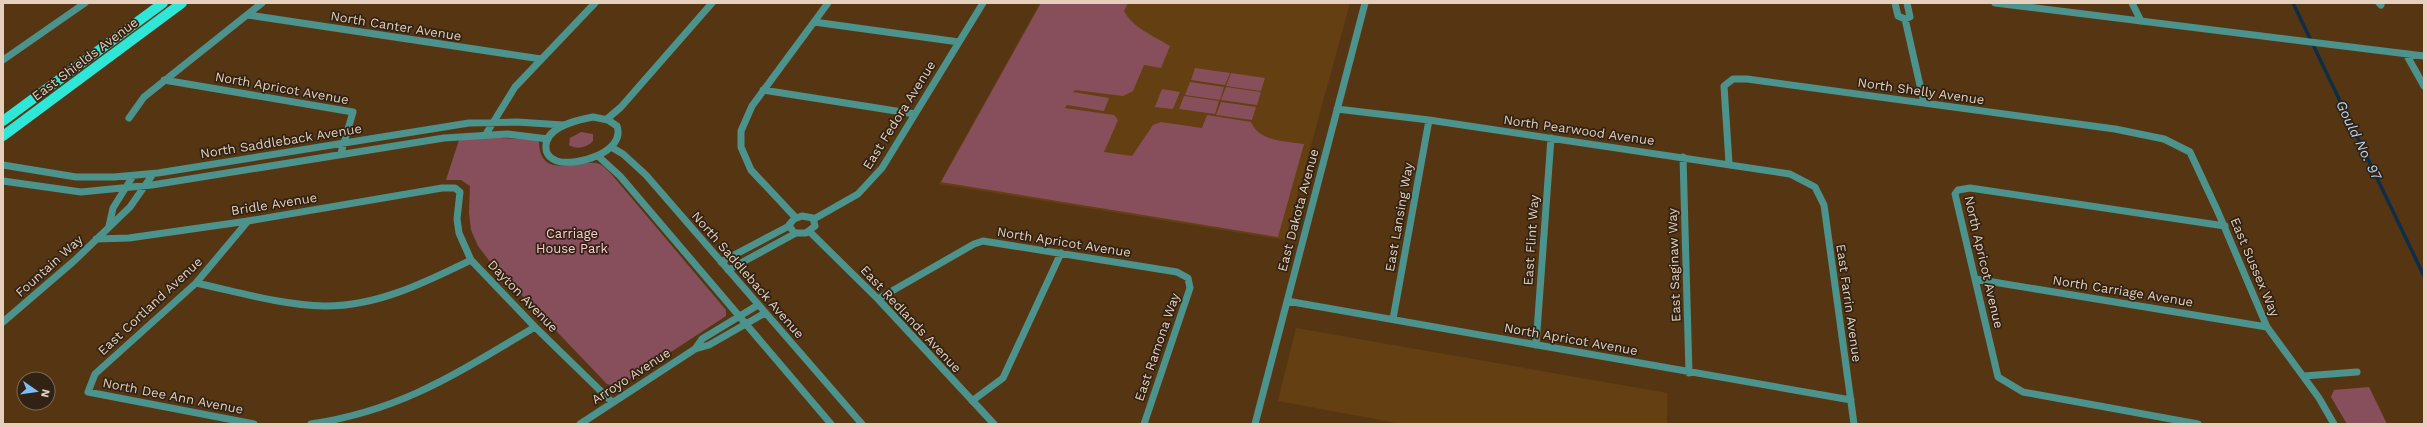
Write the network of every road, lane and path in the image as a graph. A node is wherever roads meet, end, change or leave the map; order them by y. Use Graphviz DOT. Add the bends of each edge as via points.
graph roads {
  1 [pos="85,3"];
  2 [pos="163,3"];
  3 [pos="174,3"];
  4 [pos="182,3"];
  5 [pos="262,3"];
  6 [pos="595,3"];
  7 [pos="712,3"];
  8 [pos="828,3"];
  9 [pos="983,3"];
  10 [pos="1365,3"];
  11 [pos="1895,3"];
  12 [pos="1907,3"];
  13 [pos="1995,3"];
  14 [pos="2132,3"];
  15 [pos="2019,5"];
  16 [pos="248,15"];
  17 [pos="1905,19"];
  18 [pos="157,21"];
  19 [pos="2140,21"];
  20 [pos="814,22"];
  21 [pos="959,42"];
  22 [pos="2406,54"];
  23 [pos="2424,56"];
  24 [pos="3,60"];
  25 [pos="542,60"];
  26 [pos="164,80"];
  27 [pos="2424,86"];
  28 [pos="763,90"];
  29 [pos="1924,103"];
  30 [pos="1337,109"];
  31 [pos="915,114"];
  32 [pos="129,118"];
  33 [pos="607,119"];
  34 [pos="3,120"];
  35 [pos="1429,120"];
  36 [pos="493,121"];
  37 [pos="563,125"];
  38 [pos="486,134"];
  39 [pos="3,136"];
  40 [pos="1551,138"];
  41 [pos="548,139"];
  42 [pos="345,142"];
  43 [pos="611,147"];
  44 [pos="2190,152"];
  45 [pos="341,153"];
  46 [pos="598,156"];
  47 [pos="1683,157"];
  48 [pos="1729,164"];
  49 [pos="3,165"];
  50 [pos="153,174"];
  51 [pos="133,176"];
  52 [pos="3,181"];
  53 [pos="147,185"];
  54 [pos="1815,187"];
  55 [pos="125,188"];
  56 [pos="455,188"];
  57 [pos="796,218"];
  58 [pos="814,219"];
  59 [pos="248,221"];
  60 [pos="109,226"];
  61 [pos="789,226"];
  62 [pos="2225,226"];
  63 [pos="809,231"];
  64 [pos="796,233"];
  65 [pos="96,239"];
  66 [pos="1061,252"];
  67 [pos="471,260"];
  68 [pos="721,262"];
  69 [pos="728,270"];
  70 [pos="1188,278"];
  71 [pos="1975,279"];
  72 [pos="196,283"];
  73 [pos="878,299"];
  74 [pos="1287,300"];
  75 [pos="758,305"];
  76 [pos="765,313"];
  77 [pos="739,316"];
  78 [pos="1393,319"];
  79 [pos="3,322"];
  80 [pos="746,324"];
  81 [pos="535,327"];
  82 [pos="2267,327"];
  83 [pos="1536,345"];
  84 [pos="695,349"];
  85 [pos="1689,372"];
  86 [pos="2357,372"];
  87 [pos="2304,376"];
  88 [pos="88,392"];
  89 [pos="1850,400"];
  90 [pos="972,401"];
  91 [pos="612,402"];
  92 [pos="254,424"];
  93 [pos="311,424"];
  94 [pos="580,424"];
  95 [pos="831,424"];
  96 [pos="862,424"];
  97 [pos="994,424"];
  98 [pos="1144,424"];
  99 [pos="1255,424"];
  100 [pos="1854,424"];
  101 [pos="2198,424"];
  102 [pos="2334,424"];
  1 -- 24 [label="street"];
  2 -- 34 [label="main road, East Shields Avenue"];
  3 -- 18 [label="main road"];
  4 -- 18 [label="main road, East Shields Avenue"];
  5 -- 16 [label="street"];
  6 -- 25 [label="street"];
  7 -- 33 [label="street" via="621,107"];
  8 -- 20 [label="street"];
  9 -- 21 [label="street, East Fedora Avenue"];
  10 -- 30 [label="street, East Dakota Avenue"];
  11 -- 17 [label="street" via="1898,16"];
  12 -- 17 [label="street" via="1910,17"];
  13 -- 15 [label="street"];
  14 -- 19 [label="street"];
  15 -- 19 [label="street"];
  16 -- 25 [label="street, North Canter Avenue"];
  16 -- 26 [label="street"];
  17 -- 29 [label="street"];
  18 -- 39 [label="main road, East Shields Avenue"];
  19 -- 22 [label="street"];
  20 -- 21 [label="street"];
  20 -- 28 [label="street"];
  21 -- 31 [label="street, East Fedora Avenue"];
  22 -- 23 [label="street"];
  22 -- 27 [label="street"];
  25 -- 36 [label="street" via="515,87"];
  26 -- 32 [label="street" via="144,97"];
  26 -- 42 [label="street, North Apricot Avenue" via="353,112"];
  28 -- 31 [label="street"];
  28 -- 57 [label="street" via="744,121 740,135 742,148 746,163"];
  29 -- 44 [label="street, North Shelly Avenue" via="2115,129 2157,137 2181,145"];
  29 -- 48 [label="street, North Shelly Avenue" via="1733,79 1724,86"];
  30 -- 35 [label="street, North Pearwood Avenue"];
  30 -- 74 [label="street, East Dakota Avenue"];
  31 -- 58 [label="street, East Fedora Avenue" via="882,168 871,181 858,194"];
  33 -- 37 [label="street" via="583,118"];
  33 -- 43 [label="street" via="616,125 619,132"];
  35 -- 40 [label="street, North Pearwood Avenue"];
  35 -- 78 [label="street, East Lansing Way"];
  36 -- 37 [label="street, North Saddleback Avenue"];
  36 -- 38 [label="street"];
  36 -- 42 [label="street, North Saddleback Avenue"];
  37 -- 41 [label="street"];
  38 -- 41 [label="street, North Saddleback Avenue" via="521,134"];
  38 -- 45 [label="street, North Saddleback Avenue"];
  40 -- 47 [label="street, North Pearwood Avenue"];
  40 -- 83 [label="street, East Flint Way"];
  41 -- 46 [label="street" via="546,152 561,162"];
  42 -- 45 [label="street, North Apricot Avenue"];
  42 -- 50 [label="street, North Saddleback Avenue"];
  43 -- 46 [label="street"];
  43 -- 68 [label="street, North Saddleback Avenue" via="623,154 646,175"];
  44 -- 62 [label="street, East Sussex Way"];
  45 -- 53 [label="street, North Saddleback Avenue"];
  46 -- 77 [label="street" via="620,176"];
  47 -- 48 [label="street, North Pearwood Avenue"];
  47 -- 85 [label="street, East Saginaw Way"];
  48 -- 54 [label="street, North Pearwood Avenue" via="1790,174"];
  49 -- 51 [label="street, North Saddleback Avenue" via="76,177"];
  50 -- 51 [label="street, North Saddleback Avenue"];
  50 -- 53 [label="street, Fountain Way"];
  51 -- 55 [label="street"];
  52 -- 55 [label="street, North Saddleback Avenue" via="81,192"];
  53 -- 55 [label="street, North Saddleback Avenue"];
  53 -- 60 [label="street, Fountain Way" via="130,207"];
  54 -- 89 [label="street, East Farrin Avenue" via="1824,205"];
  55 -- 60 [label="street" via="113,208"];
  56 -- 59 [label="street, Bridle Avenue" via="442,188"];
  56 -- 67 [label="street, Dayton Avenue" via="460,192 457,219 459,233"];
  57 -- 58 [label="street" via="806,216"];
  57 -- 61 [label="street"];
  58 -- 63 [label="street" via="814,226"];
  59 -- 65 [label="street, Bridle Avenue" via="129,238"];
  59 -- 72 [label="street, East Cortland Avenue"];
  60 -- 65 [label="street, Fountain Way"];
  61 -- 64 [label="street" via="791,231"];
  61 -- 68 [label="street"];
  62 -- 71 [label="street, North Apricot Avenue" via="1970,188 1958,190 1955,194"];
  62 -- 82 [label="street, East Sussex Way" via="2256,306"];
  63 -- 64 [label="street"];
  63 -- 73 [label="street, East Redlands Avenue"];
  64 -- 69 [label="street"];
  65 -- 79 [label="street, Fountain Way"];
  66 -- 70 [label="street, North Apricot Avenue" via="1177,272"];
  66 -- 73 [label="street, North Apricot Avenue" via="983,241"];
  66 -- 90 [label="street" via="1003,378"];
  67 -- 72 [label="street" via="416,286 380,299 349,304 304,305"];
  67 -- 81 [label="street, Dayton Avenue"];
  68 -- 69 [label="street, North Saddleback Avenue"];
  69 -- 75 [label="street, North Saddleback Avenue"];
  70 -- 98 [label="street, East Ramona Way" via="1190,288"];
  71 -- 82 [label="street, North Carriage Avenue"];
  71 -- 101 [label="street, North Apricot Avenue" via="1998,377 2023,392"];
  72 -- 88 [label="street, East Cortland Avenue" via="95,374"];
  73 -- 90 [label="street, East Redlands Avenue"];
  74 -- 78 [label="street, North Apricot Avenue"];
  74 -- 99 [label="street, East Dakota Avenue"];
  75 -- 76 [label="street, North Saddleback Avenue"];
  75 -- 77 [label="street, Arroyo Avenue"];
  76 -- 80 [label="street, Arroyo Avenue"];
  76 -- 96 [label="street, North Saddleback Avenue"];
  77 -- 80 [label="street"];
  77 -- 84 [label="street, Arroyo Avenue" via="702,339"];
  78 -- 83 [label="street, North Apricot Avenue"];
  80 -- 84 [label="street, Arroyo Avenue" via="709,345"];
  80 -- 95 [label="street"];
  81 -- 91 [label="street, Dayton Avenue"];
  81 -- 93 [label="street" via="430,388 403,400 369,412"];
  82 -- 87 [label="street, East Sussex Way" via="2277,344"];
  83 -- 85 [label="street, North Apricot Avenue"];
  84 -- 91 [label="street, Arroyo Avenue"];
  85 -- 89 [label="street, North Apricot Avenue"];
  86 -- 87 [label="street"];
  87 -- 102 [label="street, East Sussex Way"];
  88 -- 92 [label="street, North Dee Ann Avenue"];
  89 -- 100 [label="street, East Farrin Avenue"];
  90 -- 97 [label="street, East Redlands Avenue"];
  91 -- 94 [label="street, Arroyo Avenue"];
}
